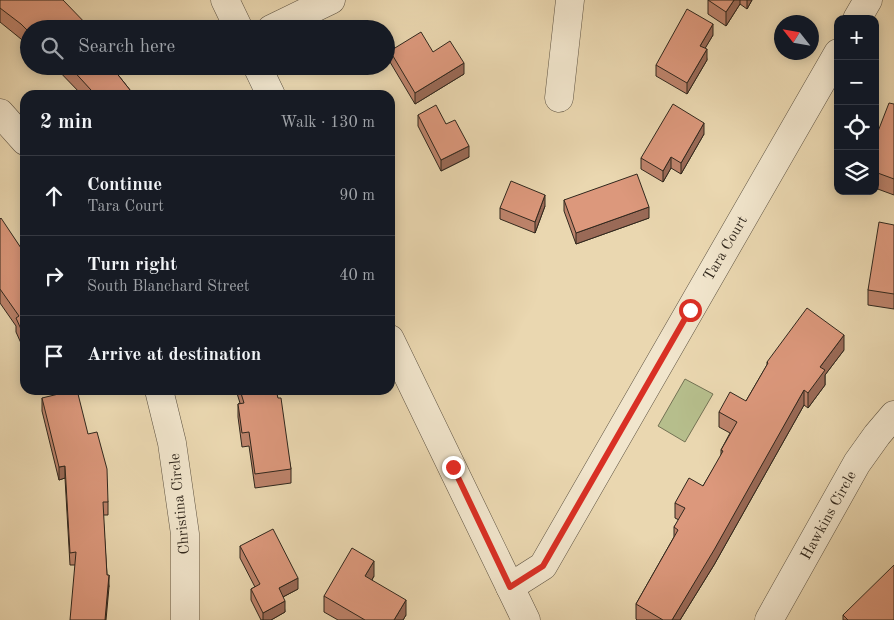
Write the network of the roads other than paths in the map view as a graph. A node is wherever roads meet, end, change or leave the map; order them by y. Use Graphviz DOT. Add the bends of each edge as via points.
graph roads {
  1 [pos="225,0"];
  2 [pos="331,0"];
  3 [pos="570,0"];
  4 [pos="868,0"];
  5 [pos="859,15"];
  6 [pos="235,20"];
  7 [pos="290,20"];
  8 [pos="834,60"];
  9 [pos="261,75"];
  10 [pos="269,90"];
  11 [pos="559,98"];
  12 [pos="0,113"];
  13 [pos="20,135"];
  14 [pos="395,349"];
  15 [pos="160,395"];
  16 [pos="894,415"];
  17 [pos="510,587"];
  18 [pos="185,620"];
  19 [pos="526,620"];
  20 [pos="769,620"];
  1 -- 6 [label="street"];
  2 -- 7 [label="street"];
  3 -- 11 [label="street"];
  4 -- 5 [label="street"];
  8 -- 17 [label="street, Tara Court" via="543,566"];
  9 -- 10 [label="street"];
  12 -- 13 [label="street"];
  14 -- 17 [label="street"];
  15 -- 18 [label="street, Christina Circle" via="172,443 185,534"];
  16 -- 20 [label="street, Hawkins Circle" via="858,463"];
  17 -- 19 [label="street"];
}
